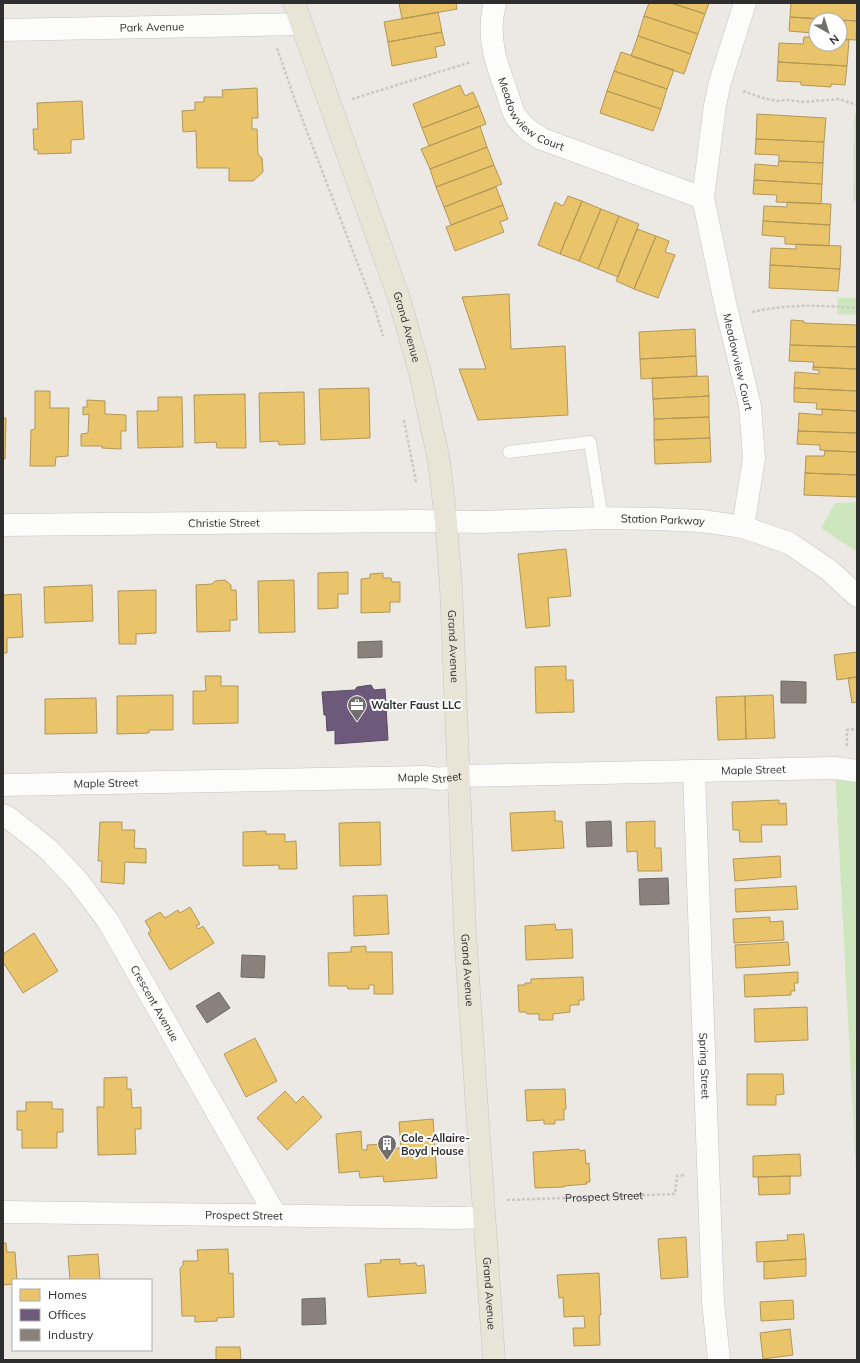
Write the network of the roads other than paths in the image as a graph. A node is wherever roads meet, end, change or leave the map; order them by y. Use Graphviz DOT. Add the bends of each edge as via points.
graph roads {
  1 [pos="294,3"];
  2 [pos="495,3"];
  3 [pos="745,3"];
  4 [pos="301,24"];
  5 [pos="3,30"];
  6 [pos="703,198"];
  7 [pos="509,452"];
  8 [pos="602,518"];
  9 [pos="446,522"];
  10 [pos="3,525"];
  11 [pos="743,527"];
  12 [pos="857,596"];
  13 [pos="857,771"];
  14 [pos="694,772"];
  15 [pos="459,776"];
  16 [pos="3,785"];
  17 [pos="3,815"];
  18 [pos="483,1209"];
  19 [pos="3,1212"];
  20 [pos="276,1216"];
  21 [pos="494,1360"];
  22 [pos="719,1360"];
  1 -- 4 [label="main road, Grand Avenue"];
  2 -- 6 [label="street, Meadowview Court" via="491,26 492,47 516,116 527,130 542,139"];
  3 -- 6 [label="street, Meadowview Court" via="715,105"];
  4 -- 5 [label="street, Park Avenue"];
  4 -- 9 [label="main road, Grand Avenue" via="399,298 416,358 438,461"];
  6 -- 11 [label="street, Meadowview Court" via="750,406 754,458"];
  7 -- 8 [label="lane" via="590,442"];
  8 -- 9 [label="street, Station Parkway"];
  8 -- 11 [label="street, Station Parkway" via="702,521"];
  9 -- 10 [label="street, Christie Street"];
  9 -- 15 [label="main road, Grand Avenue" via="452,587"];
  11 -- 12 [label="street, Station Parkway" via="789,543 829,570"];
  13 -- 14 [label="street, Maple Street" via="835,768"];
  14 -- 15 [label="street, Maple Street"];
  14 -- 22 [label="street, Spring Street" via="713,1302"];
  15 -- 16 [label="street, Maple Street"];
  15 -- 18 [label="main road, Grand Avenue" via="465,932"];
  17 -- 20 [label="street, Crescent Avenue" via="48,849 78,881 108,921"];
  18 -- 20 [label="street, Prospect Street" via="458,1218"];
  18 -- 21 [label="main road, Grand Avenue"];
  19 -- 20 [label="street, Prospect Street"];
}
